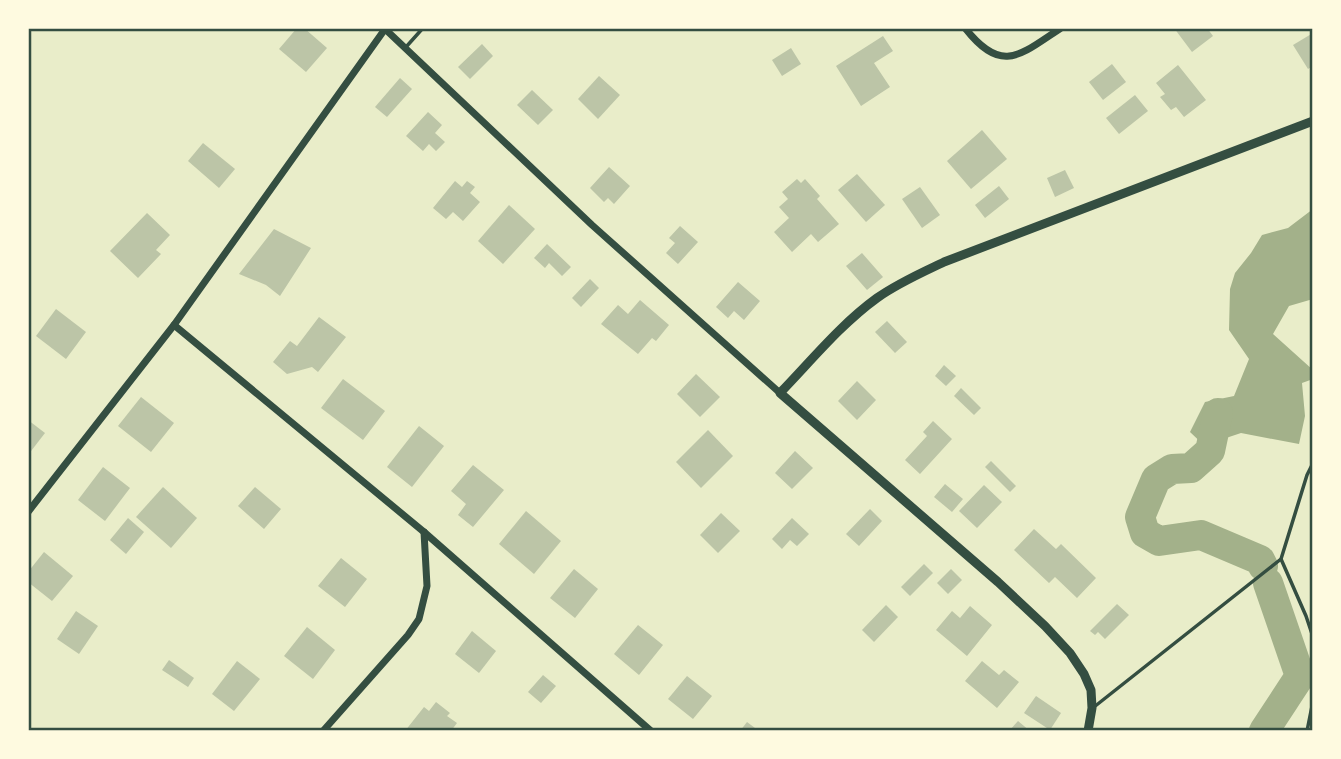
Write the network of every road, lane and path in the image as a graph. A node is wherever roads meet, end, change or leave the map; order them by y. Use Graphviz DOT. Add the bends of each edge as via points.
graph roads {
  1 [pos="384,28"];
  2 [pos="423,28"];
  3 [pos="965,28"];
  4 [pos="1061,28"];
  5 [pos="405,48"];
  6 [pos="1313,121"];
  7 [pos="174,325"];
  8 [pos="780,393"];
  9 [pos="1313,463"];
  10 [pos="28,512"];
  11 [pos="424,532"];
  12 [pos="1281,559"];
  13 [pos="1313,637"];
  14 [pos="1313,701"];
  15 [pos="1092,708"];
  16 [pos="323,731"];
  17 [pos="651,731"];
  18 [pos="1088,731"];
  19 [pos="1307,731"];
  1 -- 5 [label="street"];
  1 -- 7 [label="street"];
  2 -- 5 [label="lane"];
  3 -- 4 [label="street" via="987,52 1005,57 1022,54"];
  5 -- 8 [label="street" via="592,225"];
  6 -- 8 [label="street" via="944,262 901,283 856,315"];
  7 -- 10 [label="street"];
  7 -- 11 [label="street"];
  8 -- 15 [label="street" via="1045,626 1084,674"];
  9 -- 12 [label="lane"];
  11 -- 16 [label="street" via="427,586 419,618"];
  11 -- 17 [label="street"];
  12 -- 13 [label="lane"];
  12 -- 15 [label="lane"];
  14 -- 19 [label="lane"];
  15 -- 18 [label="street"];
}
